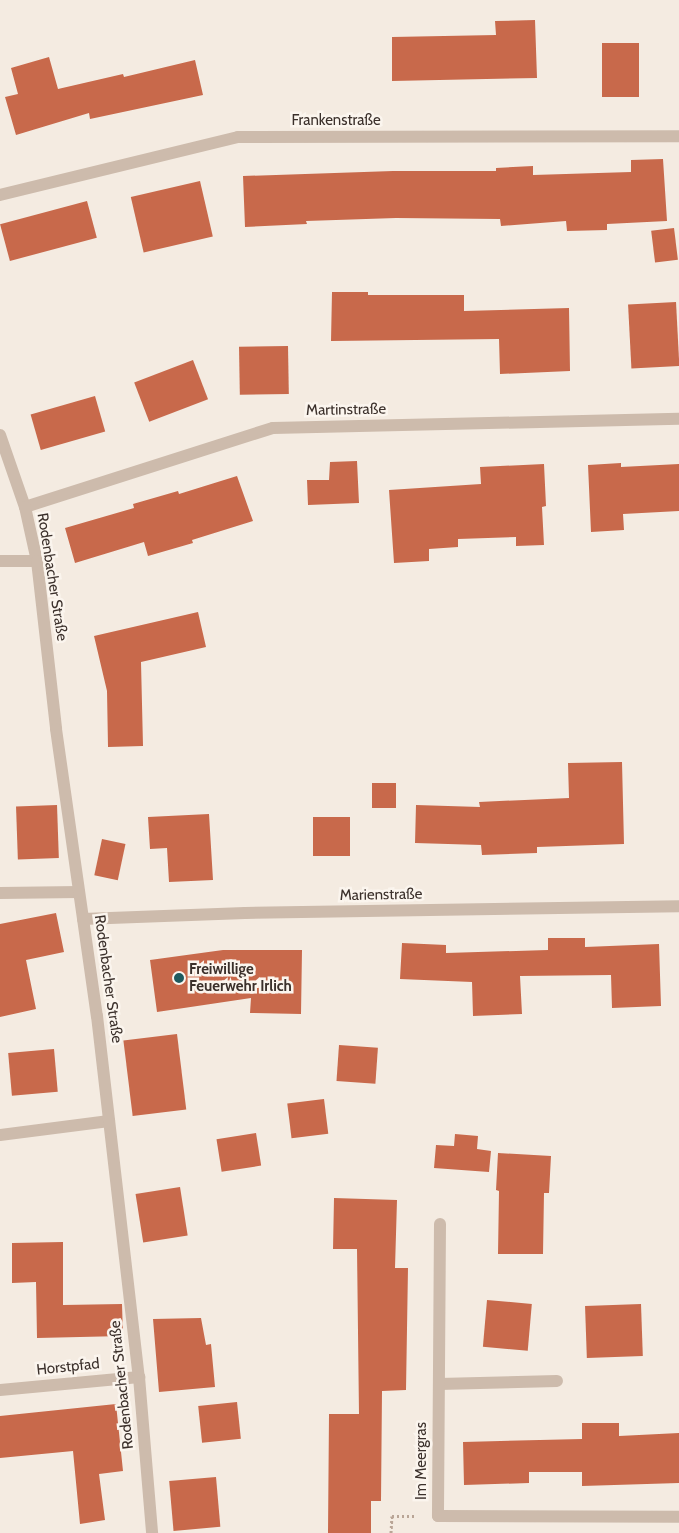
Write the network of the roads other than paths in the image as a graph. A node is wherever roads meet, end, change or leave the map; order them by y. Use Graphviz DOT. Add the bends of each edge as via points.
graph roads {
  1 [pos="679,136"];
  2 [pos="0,194"];
  3 [pos="679,419"];
  4 [pos="0,434"];
  5 [pos="25,506"];
  6 [pos="0,561"];
  7 [pos="36,561"];
  8 [pos="79,892"];
  9 [pos="0,893"];
  10 [pos="679,906"];
  11 [pos="83,919"];
  12 [pos="109,1121"];
  13 [pos="0,1135"];
  14 [pos="440,1224"];
  15 [pos="139,1377"];
  16 [pos="557,1382"];
  17 [pos="439,1384"];
  18 [pos="0,1390"];
  19 [pos="679,1517"];
  20 [pos="152,1533"];
  1 -- 2 [label="street, Frankenstraße" via="238,137"];
  3 -- 5 [label="street, Martinstraße" via="273,428"];
  4 -- 5 [label="street, Rodenbacher Straße"];
  5 -- 7 [label="street, Rodenbacher Straße"];
  6 -- 7 [label="street"];
  7 -- 8 [label="street, Rodenbacher Straße"];
  8 -- 9 [label="street"];
  8 -- 11 [label="street, Rodenbacher Straße"];
  10 -- 11 [label="street, Marienstraße"];
  11 -- 12 [label="street, Rodenbacher Straße"];
  12 -- 13 [label="street"];
  12 -- 15 [label="street, Rodenbacher Straße"];
  14 -- 17 [label="street, Im Meergras"];
  15 -- 18 [label="street, Horstpfad"];
  15 -- 20 [label="street, Rodenbacher Straße"];
  16 -- 17 [label="street"];
  17 -- 19 [label="street, Im Meergras" via="438,1516"];
}
